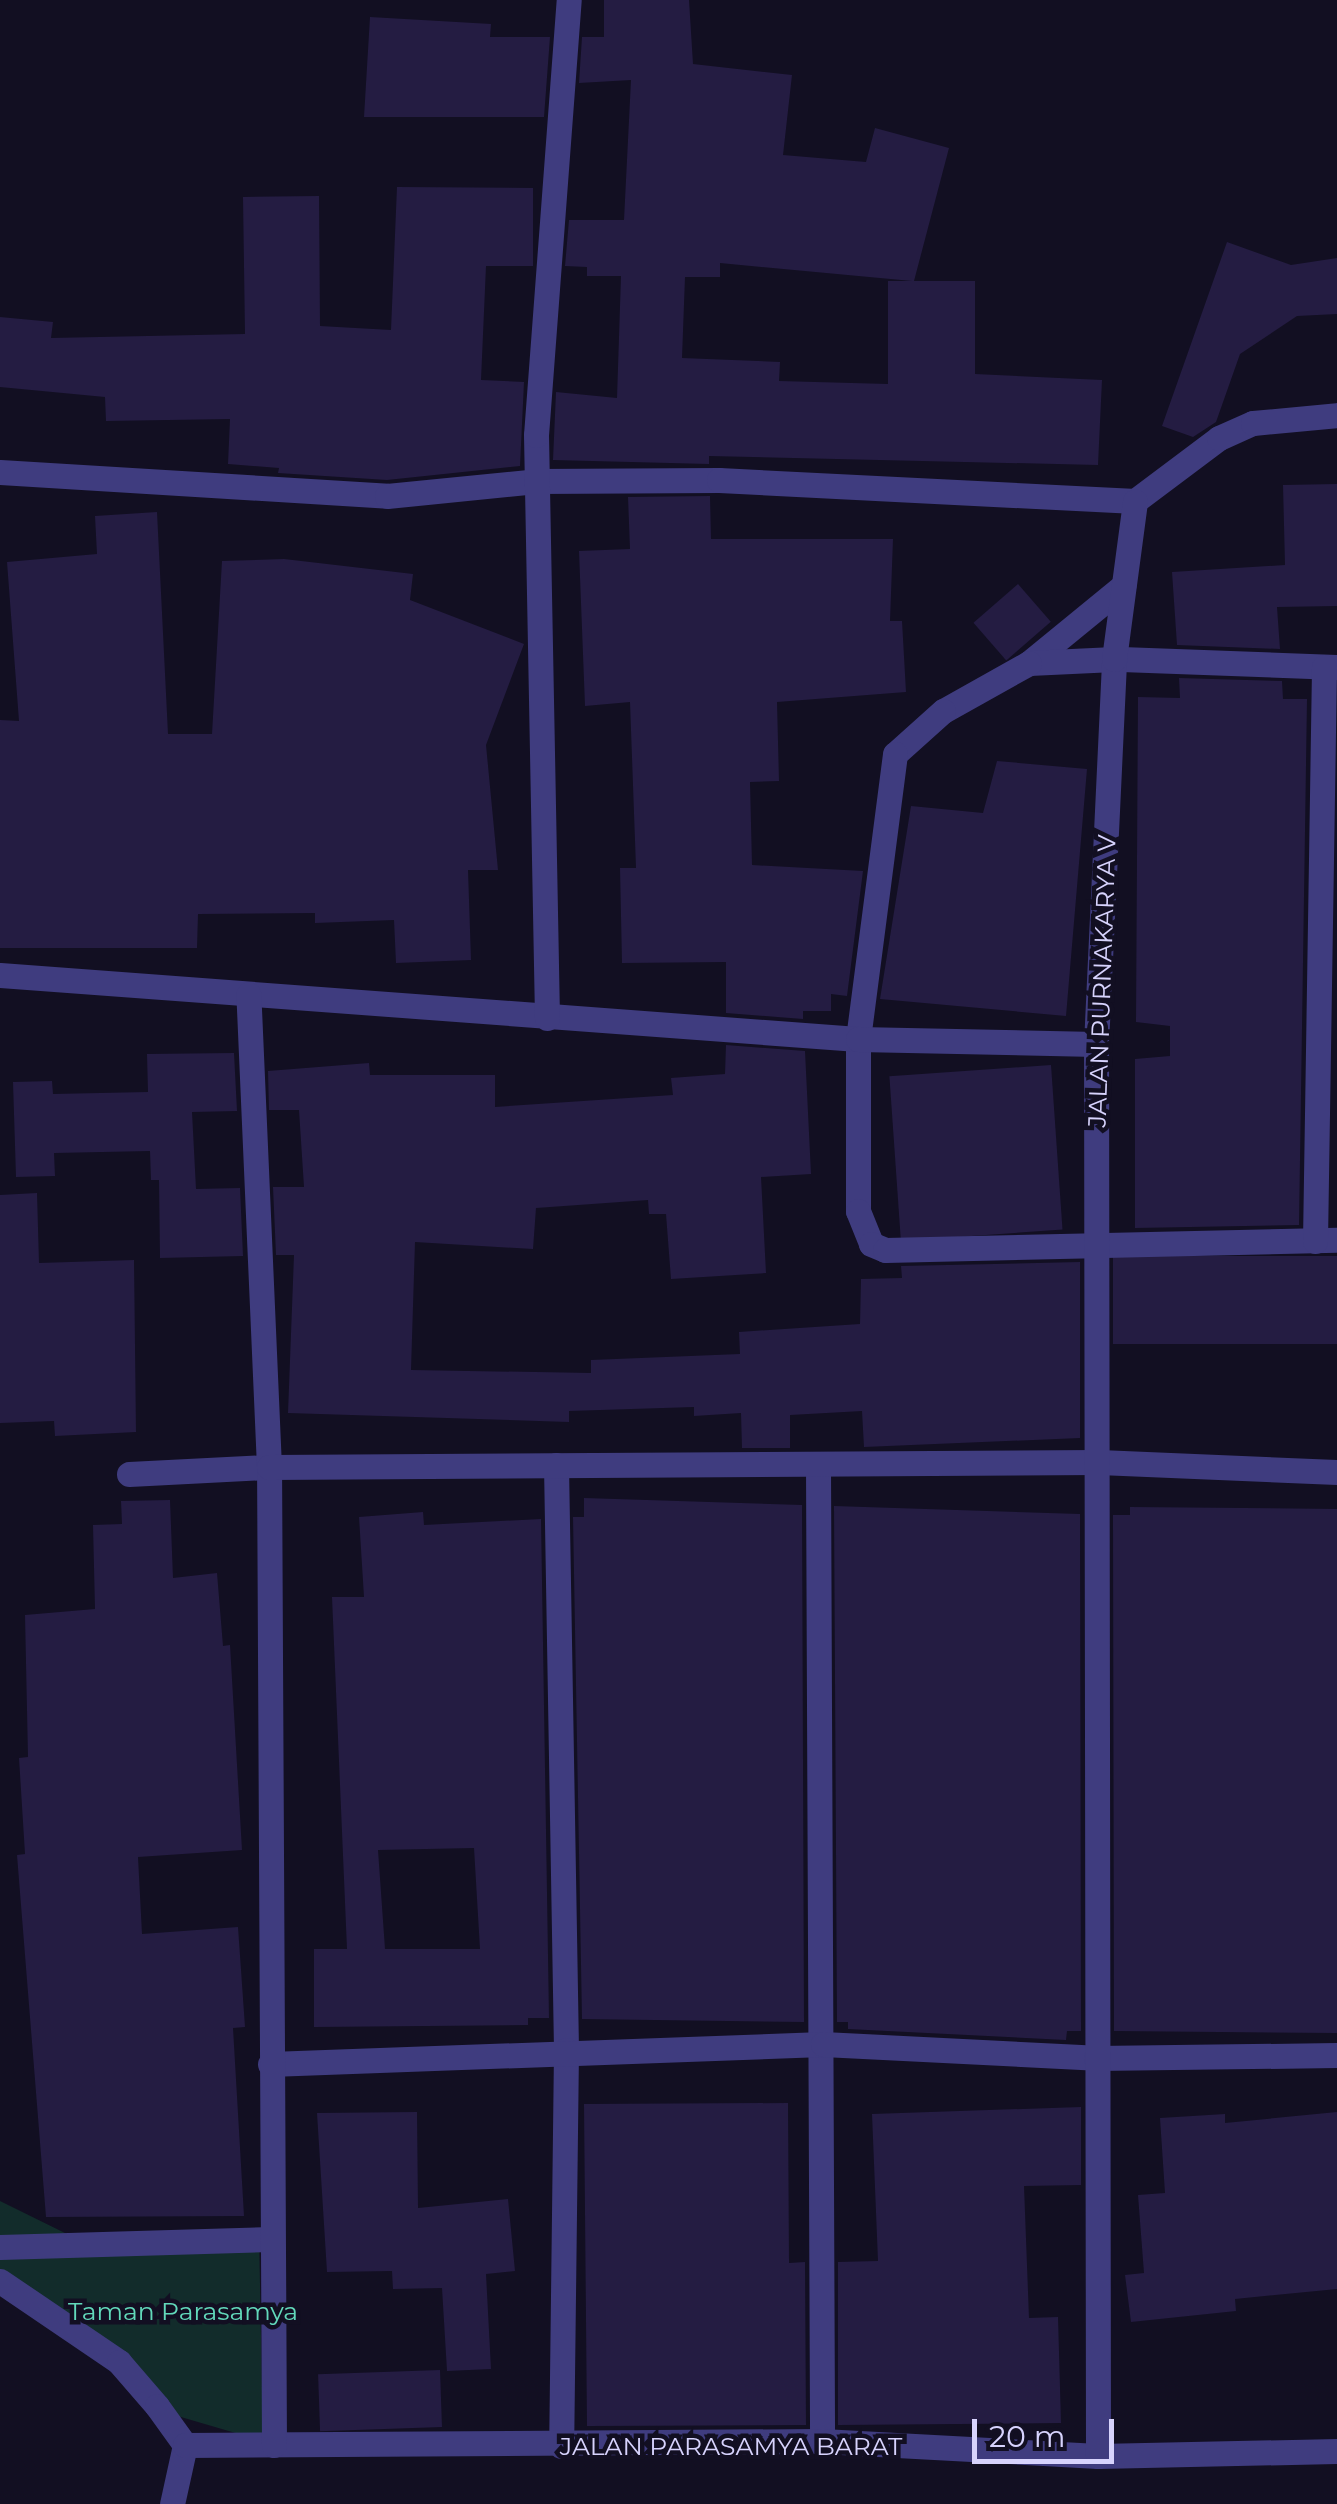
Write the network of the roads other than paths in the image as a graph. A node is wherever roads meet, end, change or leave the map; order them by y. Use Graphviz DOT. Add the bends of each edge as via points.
graph roads {
  1 [pos="569,0"];
  2 [pos="1337,415"];
  3 [pos="0,472"];
  4 [pos="536,482"];
  5 [pos="1135,501"];
  6 [pos="1123,586"];
  7 [pos="1114,659"];
  8 [pos="1029,663"];
  9 [pos="1330,667"];
  10 [pos="0,975"];
  11 [pos="248,994"];
  12 [pos="546,1018"];
  13 [pos="858,1039"];
  14 [pos="1096,1044"];
  15 [pos="1326,1240"];
  16 [pos="1098,1242"];
  17 [pos="1098,1462"];
  18 [pos="556,1465"];
  19 [pos="269,1466"];
  20 [pos="818,1466"];
  21 [pos="1337,1472"];
  22 [pos="129,1474"];
  23 [pos="824,2044"];
  24 [pos="566,2050"];
  25 [pos="1337,2056"];
  26 [pos="1096,2058"];
  27 [pos="270,2064"];
  28 [pos="270,2239"];
  29 [pos="0,2248"];
  30 [pos="0,2281"];
  31 [pos="822,2441"];
  32 [pos="274,2445"];
  33 [pos="185,2446"];
  34 [pos="561,2446"];
  35 [pos="1337,2451"];
  36 [pos="1098,2456"];
  37 [pos="172,2504"];
  1 -- 4 [label="street"];
  2 -- 5 [label="street" via="1253,423 1220,438"];
  3 -- 4 [label="street" via="388,496"];
  4 -- 5 [label="street" via="719,480"];
  4 -- 12 [label="street"];
  5 -- 6 [label="street, JALAN PURNAKARYA V"];
  6 -- 7 [label="street, JALAN PURNAKARYA V"];
  6 -- 8 [label="street"];
  7 -- 8 [label="street"];
  7 -- 9 [label="street"];
  7 -- 14 [label="street, JALAN PURNAKARYA V"];
  8 -- 13 [label="street" via="943,710 895,754"];
  9 -- 15 [label="street"];
  10 -- 11 [label="street"];
  11 -- 12 [label="street"];
  11 -- 19 [label="street"];
  12 -- 13 [label="street"];
  13 -- 14 [label="street"];
  13 -- 16 [label="street" via="858,1210 871,1244 885,1250"];
  14 -- 16 [label="street, JALAN PURNAKARYA V"];
  15 -- 16 [label="street"];
  16 -- 17 [label="street, JALAN PURNAKARYA V"];
  17 -- 20 [label="street"];
  17 -- 21 [label="street"];
  17 -- 26 [label="street, JALAN PURNAKARYA V"];
  18 -- 19 [label="street"];
  18 -- 20 [label="street"];
  18 -- 24 [label="street"];
  19 -- 22 [label="street"];
  19 -- 27 [label="street"];
  20 -- 23 [label="street"];
  23 -- 24 [label="street"];
  23 -- 26 [label="street"];
  23 -- 31 [label="street"];
  24 -- 27 [label="street"];
  24 -- 34 [label="street"];
  25 -- 26 [label="street"];
  26 -- 36 [label="street, JALAN PURNAKARYA V"];
  27 -- 28 [label="street"];
  28 -- 29 [label="street"];
  28 -- 32 [label="street"];
  30 -- 33 [label="street" via="118,2362"];
  31 -- 34 [label="street, JALAN PARASAMYA BARAT"];
  31 -- 36 [label="street, JALAN PARASAMYA BARAT"];
  32 -- 33 [label="street, JALAN PARASAMYA BARAT"];
  32 -- 34 [label="street, JALAN PARASAMYA BARAT"];
  33 -- 37 [label="street"];
  35 -- 36 [label="street, JALAN PARASAMYA BARAT"];
}
